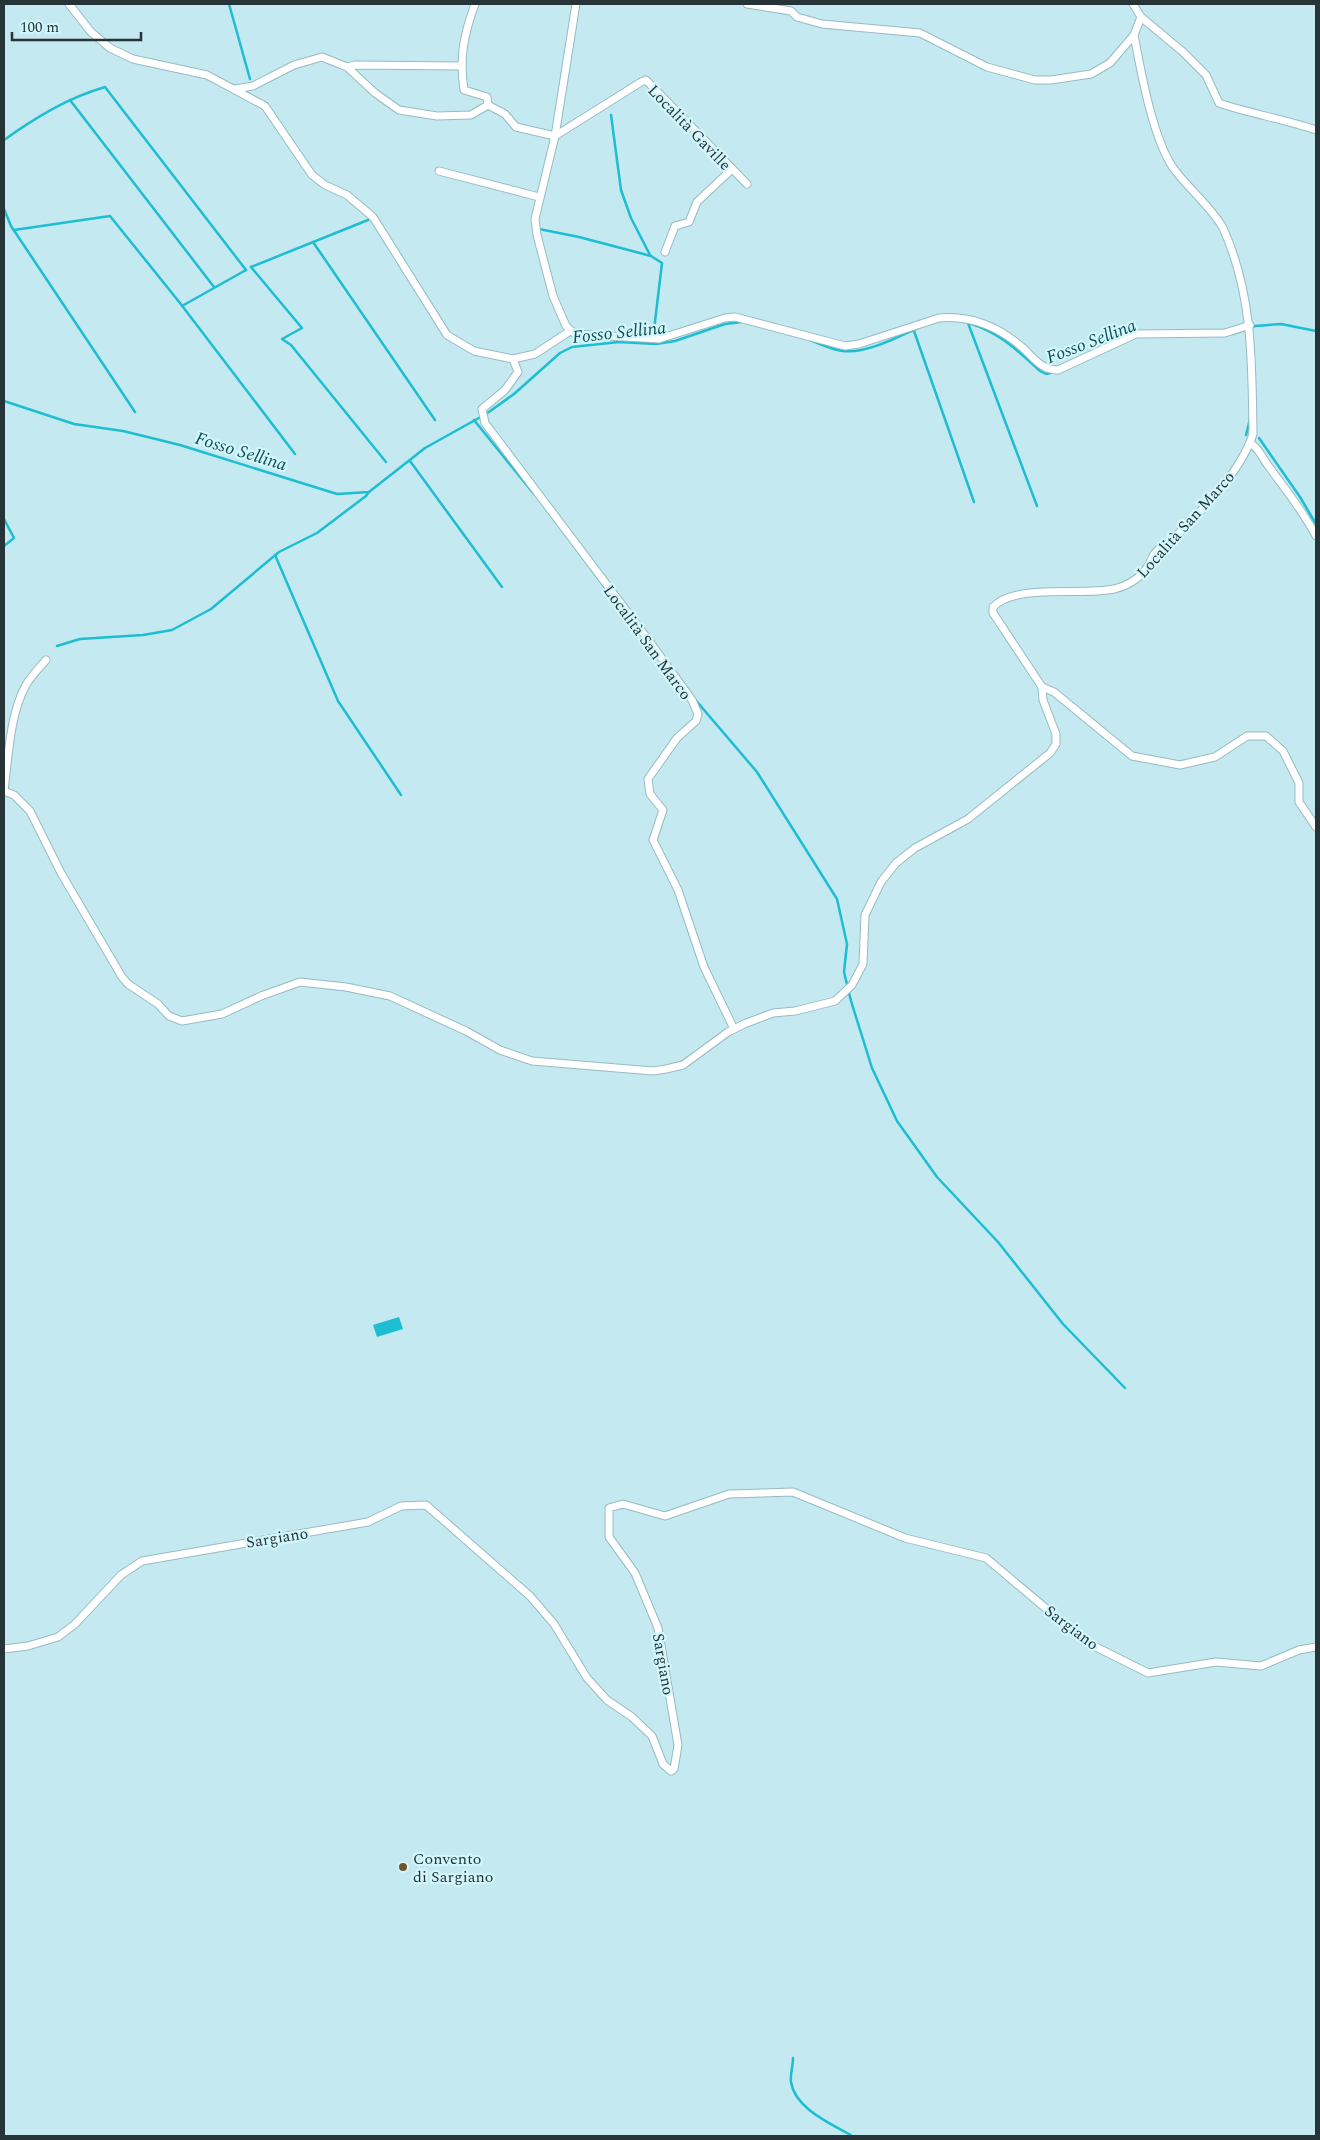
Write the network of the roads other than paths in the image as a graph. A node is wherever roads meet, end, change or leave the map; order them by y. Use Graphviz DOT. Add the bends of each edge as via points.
graph roads {
  1 [pos="69,4"];
  2 [pos="475,4"];
  3 [pos="576,4"];
  4 [pos="747,4"];
  5 [pos="1133,4"];
  6 [pos="1140,17"];
  7 [pos="1134,35"];
  8 [pos="460,66"];
  9 [pos="347,67"];
  10 [pos="235,89"];
  11 [pos="488,105"];
  12 [pos="1316,130"];
  13 [pos="555,136"];
  14 [pos="731,170"];
  15 [pos="439,171"];
  16 [pos="747,184"];
  17 [pos="540,197"];
  18 [pos="665,252"];
  19 [pos="1250,325"];
  20 [pos="570,331"];
  21 [pos="513,359"];
  22 [pos="1250,443"];
  23 [pos="1316,536"];
  24 [pos="46,660"];
  25 [pos="1042,687"];
  26 [pos="4,791"];
  27 [pos="1316,827"];
  28 [pos="734,1029"];
  29 [pos="1316,1647"];
  30 [pos="4,1649"];
  1 -- 10 [label="street" via="91,32 110,48 133,59 207,75"];
  2 -- 8 [label="street" via="468,21"];
  3 -- 13 [label="street"];
  4 -- 7 [label="street" via="791,12 822,24 920,33 987,67 1035,80 1091,74 1110,64"];
  5 -- 6 [label="street"];
  6 -- 7 [label="street"];
  6 -- 12 [label="street" via="1206,75 1219,103"];
  7 -- 19 [label="street, Località San Marco" via="1142,77 1164,150 1174,169 1222,226 1240,275"];
  8 -- 9 [label="street"];
  8 -- 11 [label="street" via="464,90 487,97"];
  9 -- 10 [label="street" via="322,57 294,65 254,86"];
  9 -- 11 [label="street" via="399,110 437,116 471,115"];
  10 -- 21 [label="street" via="264,106 312,175 325,186 347,195 372,217 447,335 474,351"];
  11 -- 13 [label="street" via="505,114 516,127"];
  13 -- 14 [label="street, Località Gaville" via="646,80"];
  13 -- 17 [label="street"];
  14 -- 16 [label="street, Località Gaville"];
  14 -- 18 [label="street" via="697,202 689,222 675,226"];
  15 -- 17 [label="street"];
  17 -- 20 [label="street" via="536,210 537,236 553,296"];
  19 -- 20 [label="street" via="1225,333 1136,334 1058,370 1044,367 991,325 953,317 939,318 852,346 735,317 659,339 582,336"];
  19 -- 22 [label="street, Località San Marco" via="1253,434"];
  20 -- 21 [label="street" via="535,354"];
  21 -- 28 [label="street, Località San Marco" via="518,372 505,390 482,409 485,423 647,638 692,700 698,714 696,721 677,738 648,779 650,794 663,810 653,840 678,890 704,967"];
  22 -- 23 [label="street" via="1257,447 1295,499"];
  22 -- 25 [label="street, Località San Marco" via="1225,483 1175,536 1154,553 1148,568 1133,582 1114,589 1019,595 993,607 998,622"];
  24 -- 26 [label="street" via="27,683 20,699"];
  25 -- 27 [label="street" via="1054,692 1132,756 1180,765 1216,757 1247,736 1266,736 1283,751 1300,784 1299,802"];
  25 -- 28 [label="street, Località San Marco" via="1056,744 1050,753 968,819 915,848 896,863 880,882 865,915 863,964 852,985 835,1001 773,1013"];
  26 -- 28 [label="street" via="14,795 30,811 61,873 128,984 151,998 175,1020 191,1021 222,1014 300,982 390,996 500,1050 532,1061 653,1070 683,1065"];
  29 -- 30 [label="street, Sargiano" via="1298,1650 1261,1666 1216,1662 1148,1673 1086,1642 986,1558 905,1538 793,1492 729,1494 665,1516 623,1504 609,1508 610,1538 635,1573 658,1628 678,1745 671,1771 663,1764 652,1736 587,1678 554,1624 530,1596 426,1505 401,1506 368,1522 142,1561 120,1575 75,1624 58,1636 28,1646"];
}
